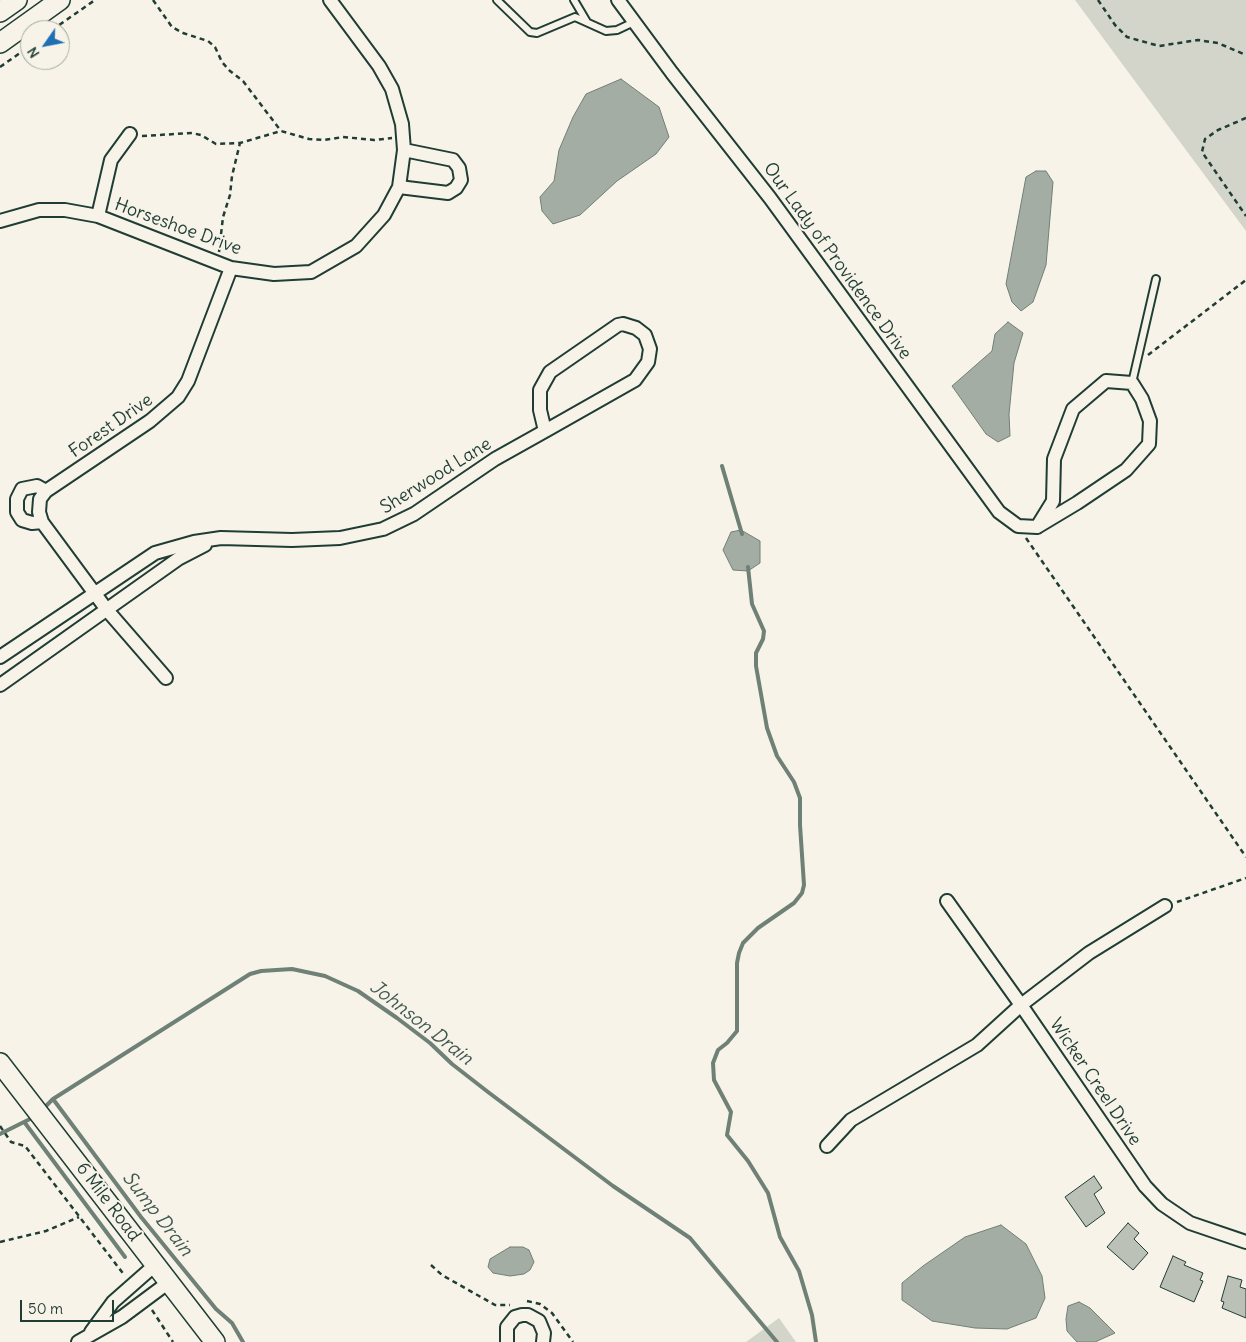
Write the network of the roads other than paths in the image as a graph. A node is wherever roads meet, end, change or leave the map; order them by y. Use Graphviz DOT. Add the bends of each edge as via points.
graph roads {
  1 [pos="17,0"];
  2 [pos="60,0"];
  3 [pos="330,0"];
  4 [pos="497,0"];
  5 [pos="574,0"];
  6 [pos="618,0"];
  7 [pos="0,12"];
  8 [pos="587,22"];
  9 [pos="634,22"];
  10 [pos="0,43"];
  11 [pos="130,134"];
  12 [pos="404,144"];
  13 [pos="399,187"];
  14 [pos="98,216"];
  15 [pos="0,221"];
  16 [pos="231,268"];
  17 [pos="1156,279"];
  18 [pos="1132,383"];
  19 [pos="545,431"];
  20 [pos="46,491"];
  21 [pos="42,522"];
  22 [pos="1037,527"];
  23 [pos="221,538"];
  24 [pos="95,592"];
  25 [pos="107,610"];
  26 [pos="0,657"];
  27 [pos="166,678"];
  28 [pos="0,685"];
  29 [pos="947,901"];
  30 [pos="1165,906"];
  31 [pos="1021,1005"];
  32 [pos="0,1063"];
  33 [pos="827,1146"];
  34 [pos="1246,1242"];
  35 [pos="156,1266"];
  36 [pos="169,1282"];
  37 [pos="83,1339"];
  38 [pos="215,1342"];
  39 [pos="507,1342"];
  40 [pos="543,1342"];
  1 -- 7 [label="street"];
  2 -- 10 [label="street"];
  3 -- 12 [label="street, Horseshoe Drive" via="392,89"];
  4 -- 8 [label="lane" via="530,32 537,33 575,17"];
  5 -- 8 [label="lane"];
  6 -- 9 [label="street, Our Lady of Providence Drive"];
  8 -- 9 [label="lane" via="606,31"];
  9 -- 22 [label="street, Our Lady of Providence Drive" via="770,198 1000,512 1018,526"];
  11 -- 14 [label="street" via="111,160"];
  12 -- 13 [label="street, Horseshoe Drive"];
  12 -- 13 [label="street" via="453,160 459,168 460,180 448,193"];
  13 -- 16 [label="street, Horseshoe Drive" via="384,215 356,246 312,272 274,274"];
  14 -- 15 [label="street, Horseshoe Drive" via="65,210 39,210"];
  14 -- 16 [label="street, Horseshoe Drive"];
  16 -- 20 [label="street, Forest Drive" via="188,380 178,397 150,421"];
  17 -- 18 [label="lane"];
  18 -- 22 [label="street" via="1106,381 1073,409 1054,459 1054,501"];
  18 -- 22 [label="street" via="1150,421 1149,444 1126,470"];
  19 -- 19 [label="street, Sherwood Lane" via="635,380 648,362 650,349 645,335 636,328 618,325 550,372 540,390"];
  19 -- 23 [label="street, Sherwood Lane" via="495,459 414,514 383,529 340,538"];
  20 -- 21 [label="street" via="40,499"];
  20 -- 21 [label="street" via="37,486 22,489 17,499 17,512 22,520"];
  21 -- 24 [label="street"];
  23 -- 24 [label="street, Sherwood Lane" via="155,554"];
  23 -- 25 [label="street, Sherwood Lane" via="178,559"];
  24 -- 25 [label="street"];
  24 -- 26 [label="street, Sherwood Lane"];
  25 -- 27 [label="street"];
  25 -- 28 [label="street, Sherwood Lane"];
  29 -- 31 [label="street, Wicker Creel Drive"];
  30 -- 31 [label="street" via="1095,948"];
  31 -- 33 [label="street" via="977,1045 851,1120"];
  31 -- 34 [label="street, Wicker Creel Drive" via="1154,1197 1190,1223"];
  32 -- 35 [label="street, 6 Mile Road"];
  35 -- 36 [label="street, 6 Mile Road"];
  35 -- 37 [label="street" via="113,1302"];
  36 -- 37 [label="street" via="122,1317"];
  36 -- 38 [label="street, 6 Mile Road"];
  39 -- 40 [label="street" via="510,1321 522,1315 539,1321 544,1333"];
}
